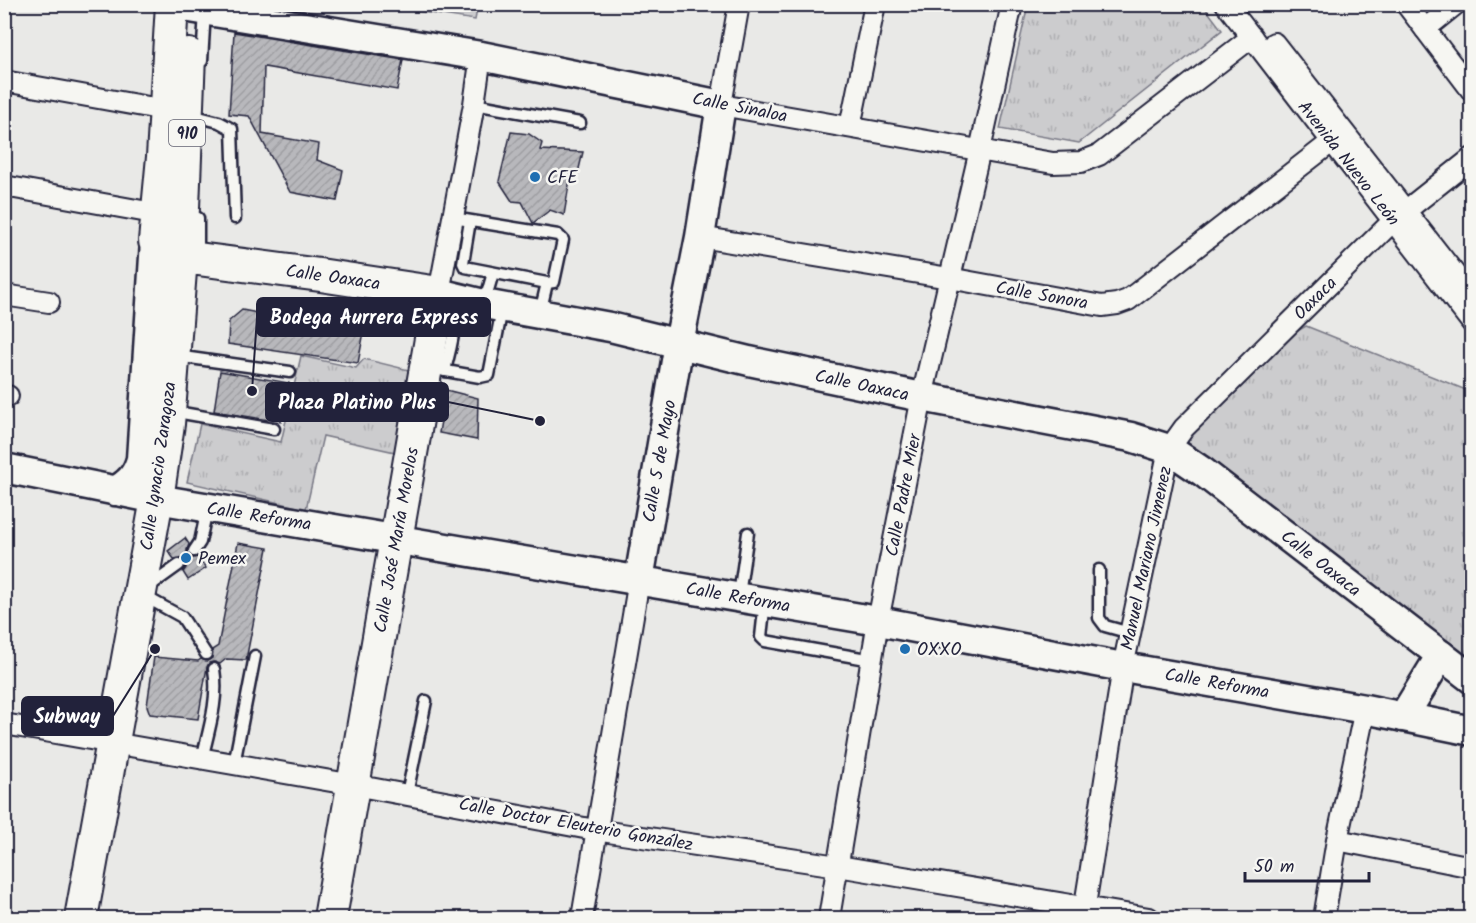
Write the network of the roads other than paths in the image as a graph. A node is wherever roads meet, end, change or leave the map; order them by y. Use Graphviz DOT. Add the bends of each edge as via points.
graph roads {
  1 [pos="739,4"];
  2 [pos="875,4"];
  3 [pos="1012,4"];
  4 [pos="1226,4"];
  5 [pos="1406,4"];
  6 [pos="1456,4"];
  7 [pos="189,7"];
  8 [pos="1253,28"];
  9 [pos="1425,29"];
  10 [pos="481,56"];
  11 [pos="202,70"];
  12 [pos="4,81"];
  13 [pos="1472,91"];
  14 [pos="474,104"];
  15 [pos="190,115"];
  16 [pos="719,118"];
  17 [pos="580,123"];
  18 [pos="850,127"];
  19 [pos="1337,136"];
  20 [pos="980,150"];
  21 [pos="1472,158"];
  22 [pos="4,186"];
  23 [pos="198,212"];
  24 [pos="1400,216"];
  25 [pos="236,218"];
  26 [pos="462,220"];
  27 [pos="700,237"];
  28 [pos="171,253"];
  29 [pos="493,273"];
  30 [pos="949,278"];
  31 [pos="547,283"];
  32 [pos="439,293"];
  33 [pos="4,295"];
  34 [pos="1466,297"];
  35 [pos="49,302"];
  36 [pos="494,305"];
  37 [pos="540,313"];
  38 [pos="1472,322"];
  39 [pos="679,344"];
  40 [pos="173,356"];
  41 [pos="436,370"];
  42 [pos="290,372"];
  43 [pos="922,397"];
  44 [pos="169,410"];
  45 [pos="274,429"];
  46 [pos="1169,449"];
  47 [pos="4,468"];
  48 [pos="115,491"];
  49 [pos="156,499"];
  50 [pos="207,507"];
  51 [pos="748,533"];
  52 [pos="396,538"];
  53 [pos="194,551"];
  54 [pos="179,565"];
  55 [pos="1099,570"];
  56 [pos="639,580"];
  57 [pos="139,593"];
  58 [pos="752,599"];
  59 [pos="878,621"];
  60 [pos="1130,633"];
  61 [pos="206,654"];
  62 [pos="255,656"];
  63 [pos="1442,656"];
  64 [pos="872,660"];
  65 [pos="1123,667"];
  66 [pos="214,669"];
  67 [pos="1472,679"];
  68 [pos="426,701"];
  69 [pos="1365,709"];
  70 [pos="1403,717"];
  71 [pos="4,724"];
  72 [pos="1472,731"];
  73 [pos="113,743"];
  74 [pos="202,759"];
  75 [pos="234,764"];
  76 [pos="354,785"];
  77 [pos="406,794"];
  78 [pos="595,830"];
  79 [pos="1337,840"];
  80 [pos="838,866"];
  81 [pos="1472,867"];
  82 [pos="1084,913"];
  83 [pos="81,918"];
  84 [pos="330,918"];
  85 [pos="582,918"];
  86 [pos="829,918"];
  87 [pos="1149,918"];
  88 [pos="1324,918"];
  1 -- 16 [label="street, Calle 5 de Mayo"];
  2 -- 18 [label="street"];
  3 -- 20 [label="street, Calle Padre Mier"];
  4 -- 8 [label="street, Avenida Nuevo León"];
  5 -- 9 [label="street"];
  6 -- 9 [label="street"];
  7 -- 10 [label="street, Calle Sinaloa"];
  7 -- 11 [label="lane"];
  7 -- 15 [label="main road, 910"];
  8 -- 19 [label="street, Avenida Nuevo León"];
  8 -- 20 [label="street, Calle Sinaloa" via="1093,159 1053,163"];
  9 -- 13 [label="street"];
  10 -- 14 [label="street, Calle José María Morelos"];
  10 -- 16 [label="street, Calle Sinaloa" via="689,98"];
  12 -- 15 [label="street"];
  14 -- 17 [label="lane"];
  14 -- 26 [label="street, Calle José María Morelos"];
  15 -- 25 [label="lane" via="232,129"];
  15 -- 28 [label="main road, Calle Ignacio Zaragoza / 910"];
  15 -- 28 [label="main road, Calle Ignacio Zaragoza / 910"];
  16 -- 18 [label="street, Calle Sinaloa"];
  16 -- 27 [label="street, Calle 5 de Mayo"];
  18 -- 20 [label="street, Calle Sinaloa"];
  19 -- 24 [label="street, Avenida Nuevo León"];
  19 -- 30 [label="street, Calle Sonora" via="1128,300 1102,306"];
  20 -- 30 [label="street, Calle Padre Mier"];
  21 -- 24 [label="street, Oaxaca"];
  22 -- 28 [label="street"];
  23 -- 28 [label="lane"];
  24 -- 34 [label="street, Avenida Nuevo León"];
  24 -- 46 [label="street, Oaxaca" via="1184,428"];
  26 -- 29 [label="lane" via="463,263 469,269"];
  26 -- 31 [label="lane" via="561,237 556,278"];
  26 -- 32 [label="street, Calle José María Morelos"];
  27 -- 30 [label="street, Calle Sonora"];
  27 -- 39 [label="street, Calle 5 de Mayo"];
  28 -- 32 [label="main road, Calle Oaxaca"];
  28 -- 40 [label="main road, Calle Ignacio Zaragoza / 910"];
  28 -- 48 [label="street, Calle Ignacio Zaragoza / 910" via="141,459 138,471"];
  29 -- 31 [label="lane"];
  29 -- 36 [label="lane"];
  30 -- 43 [label="street, Calle Padre Mier"];
  31 -- 37 [label="lane"];
  32 -- 36 [label="street, Calle Oaxaca"];
  32 -- 41 [label="main road, Calle José María Morelos"];
  33 -- 35 [label="street"];
  34 -- 38 [label="street, Avenida Nuevo León"];
  36 -- 37 [label="street, Calle Oaxaca"];
  36 -- 41 [label="lane" via="489,375"];
  37 -- 39 [label="street, Calle Oaxaca"];
  39 -- 43 [label="street, Calle Oaxaca"];
  39 -- 56 [label="street, Calle 5 de Mayo"];
  40 -- 42 [label="lane"];
  40 -- 44 [label="main road, Calle Ignacio Zaragoza / 910"];
  41 -- 52 [label="main road, Calle José María Morelos"];
  43 -- 46 [label="street, Calle Oaxaca" via="1131,437"];
  43 -- 59 [label="street, Calle Padre Mier"];
  44 -- 45 [label="lane"];
  44 -- 49 [label="main road, Calle Ignacio Zaragoza / 910"];
  46 -- 60 [label="street, Manuel Mariano Jimenez"];
  46 -- 63 [label="street, Calle Oaxaca"];
  47 -- 48 [label="street, Calle Reforma"];
  48 -- 49 [label="street, Calle Reforma"];
  49 -- 50 [label="street, Calle Reforma"];
  49 -- 57 [label="main road, Calle Ignacio Zaragoza"];
  50 -- 52 [label="street, Calle Reforma"];
  50 -- 53 [label="lane"];
  51 -- 58 [label="lane"];
  52 -- 56 [label="street, Calle Reforma"];
  52 -- 76 [label="main road, Calle José María Morelos"];
  54 -- 57 [label="lane"];
  55 -- 60 [label="lane" via="1099,618 1105,626"];
  56 -- 58 [label="street, Calle Reforma"];
  56 -- 78 [label="street, Calle 5 de Mayo"];
  57 -- 61 [label="lane" via="182,617"];
  57 -- 73 [label="main road, Calle Ignacio Zaragoza"];
  58 -- 59 [label="street, Calle Reforma"];
  58 -- 64 [label="lane" via="765,641"];
  59 -- 64 [label="street, Calle Padre Mier"];
  59 -- 65 [label="street, Calle Reforma"];
  60 -- 65 [label="street, Manuel Mariano Jimenez"];
  62 -- 75 [label="lane"];
  63 -- 67 [label="street, Calle Oaxaca"];
  63 -- 70 [label="street"];
  64 -- 80 [label="street, Calle Padre Mier"];
  65 -- 69 [label="street, Calle Reforma"];
  65 -- 82 [label="street, Manuel Mariano Jimenez"];
  66 -- 74 [label="lane" via="217,685"];
  68 -- 77 [label="lane"];
  69 -- 70 [label="street, Calle Reforma"];
  69 -- 79 [label="street"];
  70 -- 72 [label="street, Calle Reforma"];
  71 -- 73 [label="street, Calle Doctor Eleuterio González"];
  73 -- 74 [label="street, Calle Doctor Eleuterio González"];
  73 -- 83 [label="main road, Calle Ignacio Zaragoza"];
  74 -- 75 [label="street, Calle Doctor Eleuterio González"];
  75 -- 76 [label="street, Calle Doctor Eleuterio González"];
  76 -- 77 [label="street, Calle Doctor Eleuterio González"];
  76 -- 84 [label="main road, Calle José María Morelos"];
  77 -- 78 [label="street, Calle Doctor Eleuterio González"];
  78 -- 80 [label="street, Calle Doctor Eleuterio González"];
  78 -- 85 [label="street, Calle 5 de Mayo"];
  79 -- 81 [label="street"];
  79 -- 88 [label="street"];
  80 -- 82 [label="street, Calle Doctor Eleuterio González"];
  80 -- 86 [label="street, Calle Padre Mier"];
  82 -- 87 [label="street, Calle Doctor Eleuterio González"];
}
